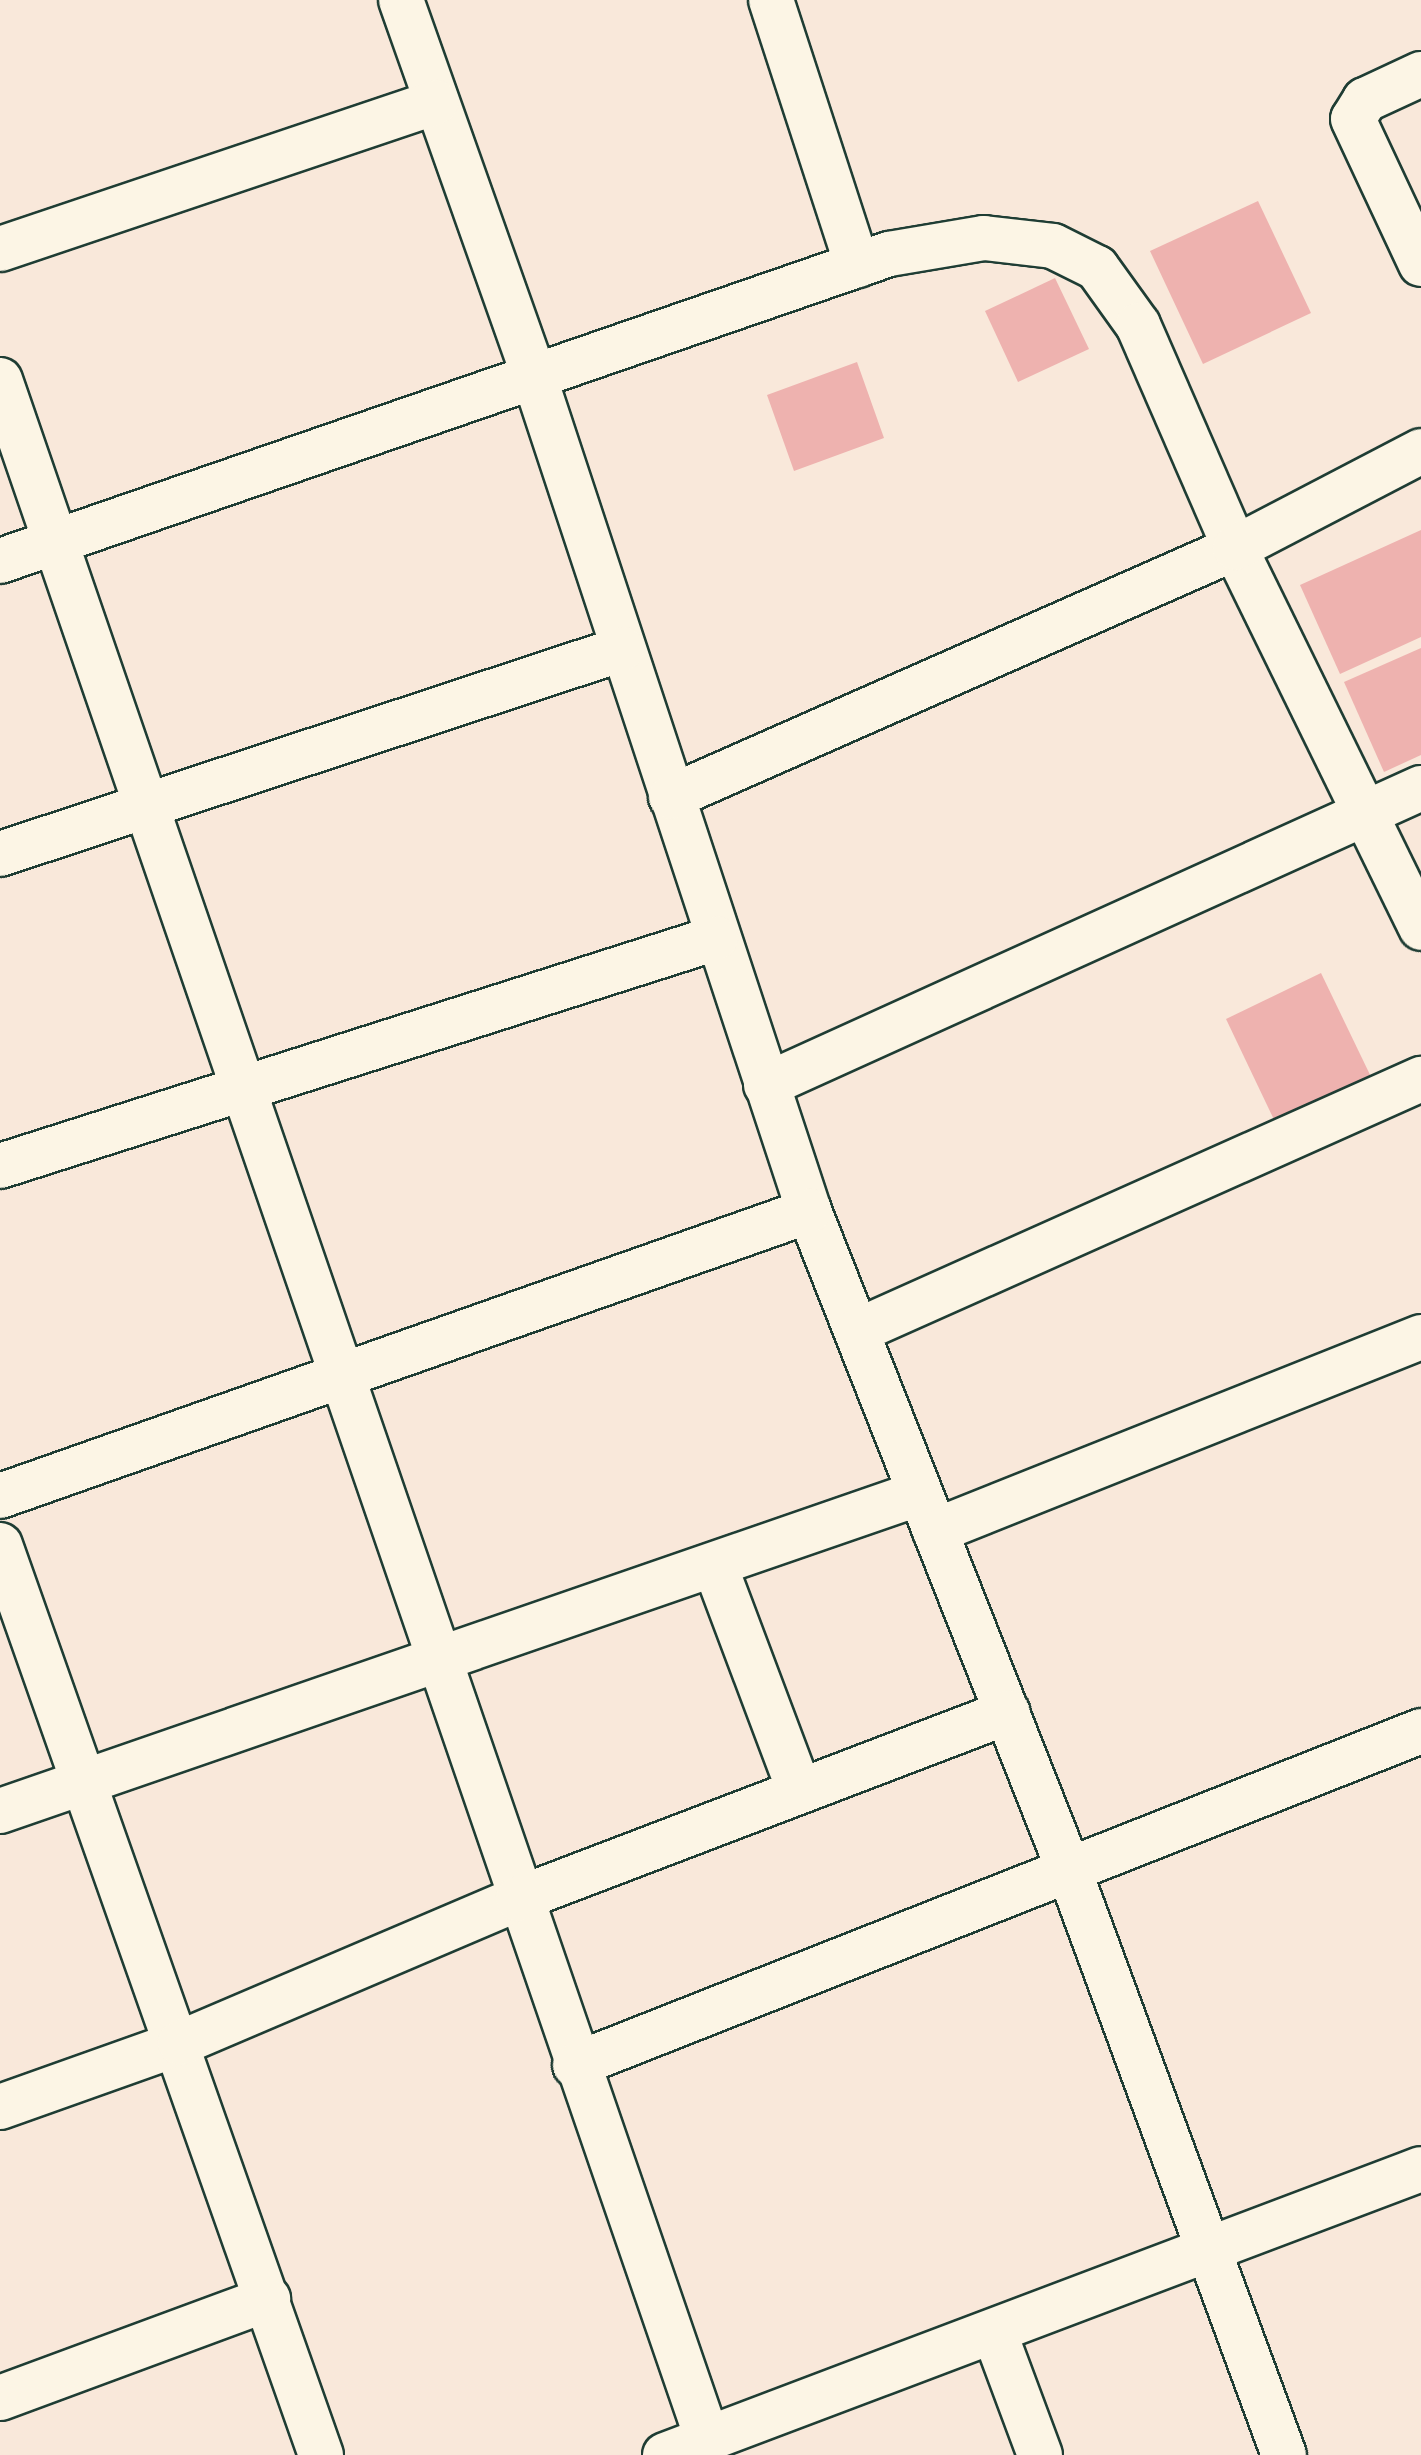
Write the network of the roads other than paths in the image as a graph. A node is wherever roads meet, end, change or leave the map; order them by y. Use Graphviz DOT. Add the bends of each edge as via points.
graph roads {
  1 [pos="401,0"];
  2 [pos="771,0"];
  3 [pos="1421,74"];
  4 [pos="436,102"];
  5 [pos="0,249"];
  6 [pos="1421,264"];
  7 [pos="857,265"];
  8 [pos="534,376"];
  9 [pos="0,380"];
  10 [pos="1421,451"];
  11 [pos="55,542"];
  12 [pos="1235,548"];
  13 [pos="0,561"];
  14 [pos="622,649"];
  15 [pos="1421,788"];
  16 [pos="671,797"];
  17 [pos="146,808"];
  18 [pos="1366,813"];
  19 [pos="0,854"];
  20 [pos="1421,928"];
  21 [pos="716,938"];
  22 [pos="1421,1079"];
  23 [pos="766,1085"];
  24 [pos="243,1092"];
  25 [pos="0,1166"];
  26 [pos="809,1211"];
  27 [pos="857,1331"];
  28 [pos="1421,1337"];
  29 [pos="339,1374"];
  30 [pos="0,1496"];
  31 [pos="927,1512"];
  32 [pos="0,1545"];
  33 [pos="715,1566"];
  34 [pos="436,1658"];
  35 [pos="1008,1712"];
  36 [pos="1421,1731"];
  37 [pos="83,1784"];
  38 [pos="799,1789"];
  39 [pos="0,1811"];
  40 [pos="1070,1873"];
  41 [pos="518,1899"];
  42 [pos="180,2043"];
  43 [pos="575,2065"];
  44 [pos="0,2107"];
  45 [pos="1421,2169"];
  46 [pos="1214,2250"];
  47 [pos="268,2299"];
  48 [pos="995,2334"];
  49 [pos="0,2398"];
  50 [pos="707,2438"];
  51 [pos="321,2455"];
  52 [pos="665,2455"];
  53 [pos="1040,2455"];
  54 [pos="1284,2455"];
  1 -- 4 [label="street"];
  2 -- 7 [label="street"];
  3 -- 6 [label="street" via="1365,100 1353,119"];
  4 -- 5 [label="street"];
  4 -- 8 [label="street"];
  7 -- 8 [label="street"];
  7 -- 12 [label="street" via="984,238 1053,246 1097,268 1138,325"];
  8 -- 11 [label="street"];
  8 -- 14 [label="street"];
  9 -- 11 [label="street"];
  10 -- 12 [label="street"];
  11 -- 13 [label="street"];
  11 -- 17 [label="street"];
  12 -- 16 [label="street"];
  12 -- 18 [label="street"];
  14 -- 16 [label="street"];
  14 -- 17 [label="street"];
  15 -- 18 [label="street"];
  16 -- 21 [label="street"];
  17 -- 19 [label="street"];
  17 -- 24 [label="street"];
  18 -- 20 [label="street"];
  18 -- 23 [label="street"];
  21 -- 23 [label="street"];
  21 -- 24 [label="street"];
  22 -- 27 [label="street"];
  23 -- 26 [label="street"];
  24 -- 25 [label="street"];
  24 -- 29 [label="street"];
  26 -- 27 [label="street"];
  26 -- 29 [label="street"];
  27 -- 31 [label="street"];
  28 -- 31 [label="street"];
  29 -- 30 [label="street"];
  29 -- 34 [label="street"];
  31 -- 33 [label="street"];
  31 -- 35 [label="street"];
  32 -- 37 [label="street"];
  33 -- 34 [label="street"];
  33 -- 38 [label="street"];
  34 -- 37 [label="street"];
  34 -- 41 [label="street"];
  35 -- 38 [label="street"];
  35 -- 40 [label="street"];
  36 -- 40 [label="street"];
  37 -- 39 [label="street"];
  37 -- 42 [label="street"];
  38 -- 41 [label="street"];
  40 -- 43 [label="street"];
  40 -- 46 [label="street"];
  41 -- 42 [label="street"];
  41 -- 43 [label="street"];
  42 -- 44 [label="street"];
  42 -- 47 [label="street"];
  43 -- 50 [label="street"];
  45 -- 46 [label="street"];
  46 -- 48 [label="street"];
  46 -- 54 [label="street"];
  47 -- 49 [label="street"];
  47 -- 51 [label="street"];
  48 -- 50 [label="street"];
  48 -- 53 [label="street"];
  50 -- 52 [label="street"];
}
